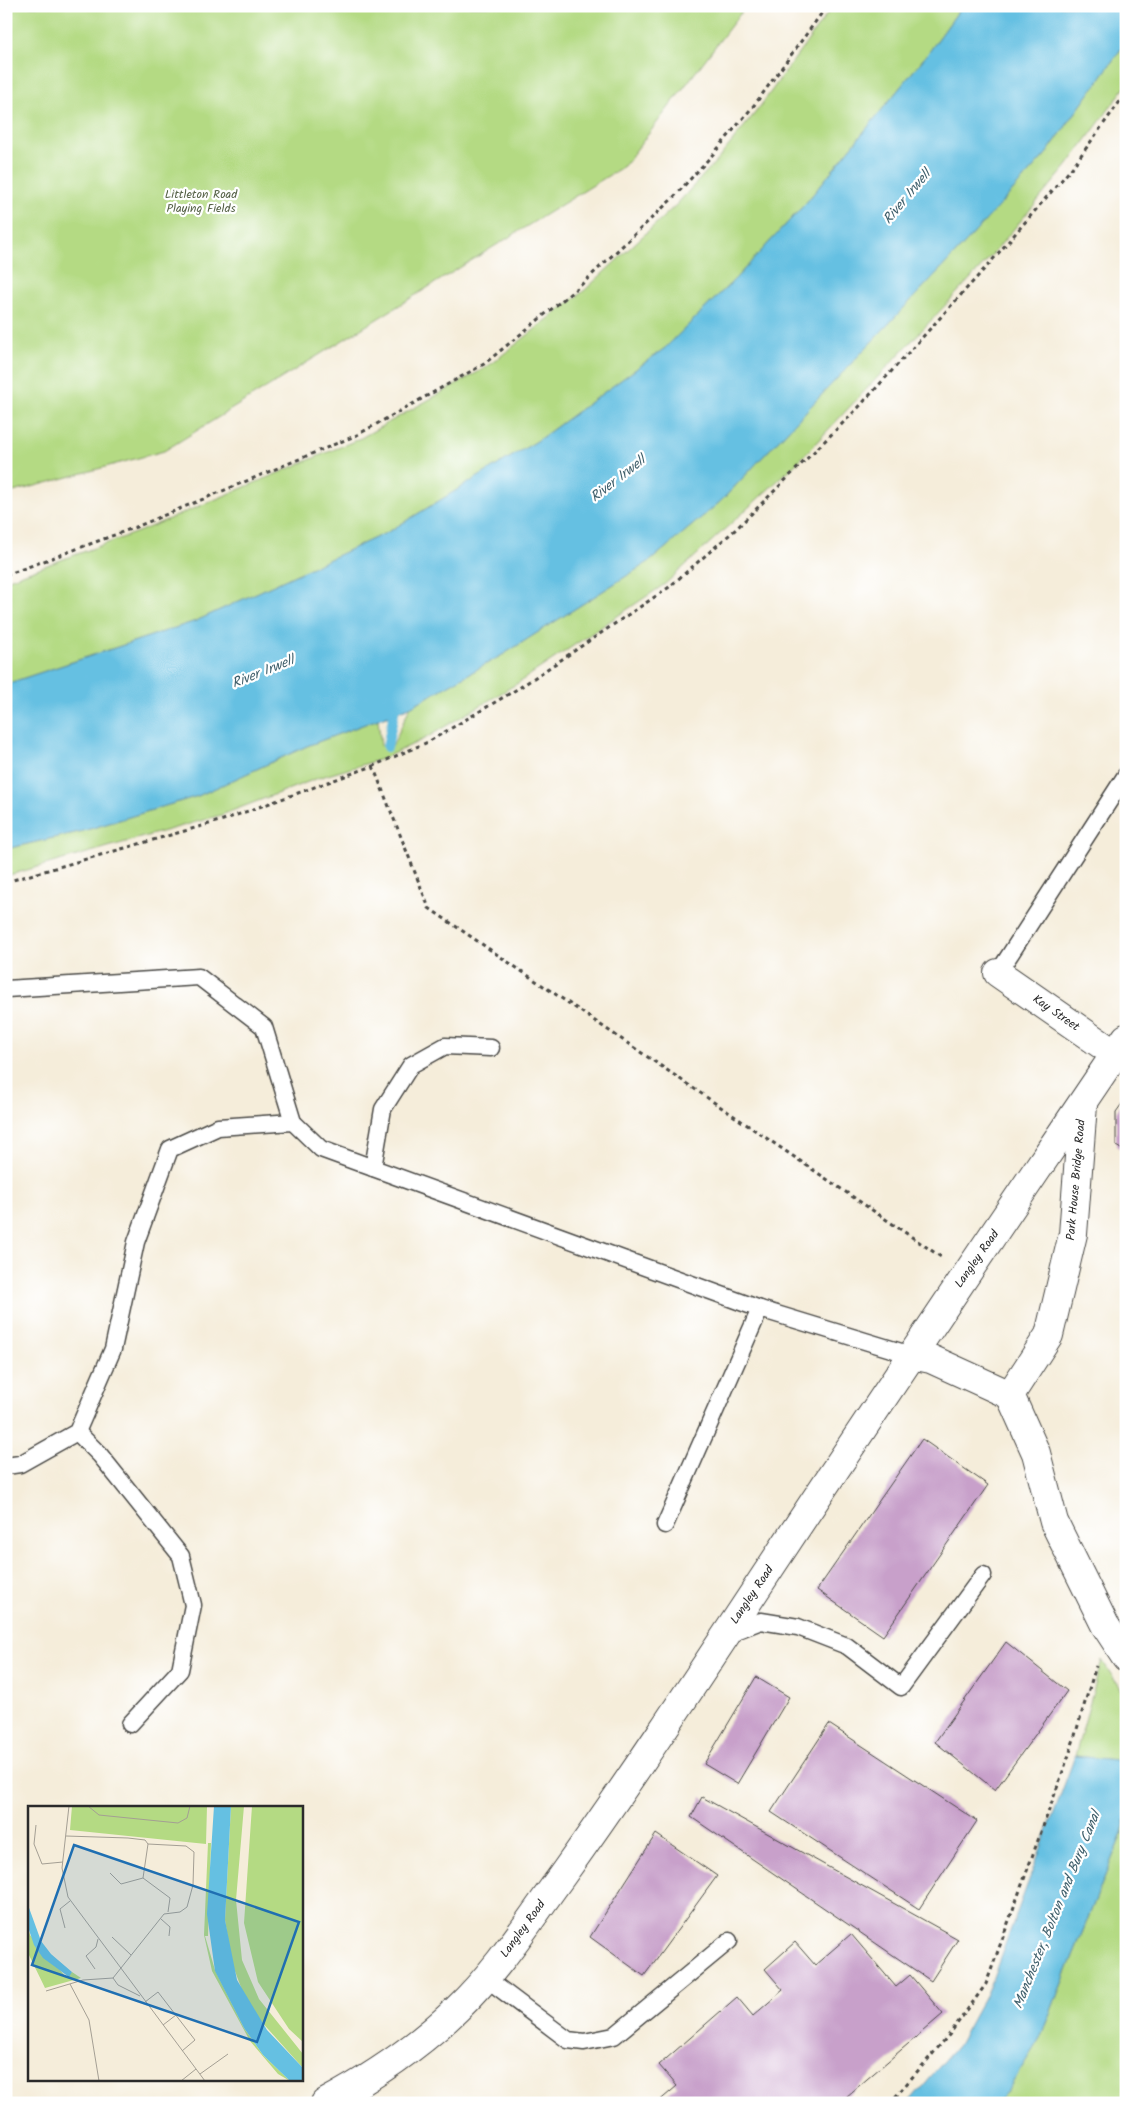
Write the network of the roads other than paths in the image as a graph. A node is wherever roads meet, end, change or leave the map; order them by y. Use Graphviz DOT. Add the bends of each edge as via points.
graph roads {
  1 [pos="1126,775"];
  2 [pos="998,973"];
  3 [pos="6,989"];
  4 [pos="1120,1046"];
  5 [pos="492,1048"];
  6 [pos="1083,1101"];
  7 [pos="293,1122"];
  8 [pos="373,1168"];
  9 [pos="760,1309"];
  10 [pos="911,1355"];
  11 [pos="1010,1395"];
  12 [pos="77,1432"];
  13 [pos="6,1466"];
  14 [pos="665,1525"];
  15 [pos="983,1575"];
  16 [pos="725,1635"];
  17 [pos="1115,1641"];
  18 [pos="130,1724"];
  19 [pos="729,1941"];
  20 [pos="487,1979"];
  21 [pos="326,2103"];
  1 -- 2 [label="lane"];
  2 -- 4 [label="street, Kay Street"];
  3 -- 7 [label="lane" via="199,978 264,1027"];
  4 -- 6 [label="street, Langley Road"];
  5 -- 8 [label="lane" via="445,1046 411,1065 383,1109"];
  6 -- 10 [label="street, Langley Road"];
  6 -- 11 [label="street, Park House Bridge Road" via="1073,1234 1049,1335"];
  7 -- 8 [label="lane" via="321,1149"];
  7 -- 12 [label="lane" via="218,1127 170,1149 136,1242 113,1349"];
  8 -- 9 [label="lane"];
  9 -- 10 [label="lane"];
  9 -- 14 [label="lane"];
  10 -- 11 [label="street" via="931,1358"];
  10 -- 16 [label="street, Langley Road"];
  11 -- 17 [label="street" via="1036,1453 1054,1522"];
  12 -- 13 [label="lane" via="20,1464"];
  12 -- 18 [label="lane" via="100,1455 181,1556 193,1605 180,1670"];
  15 -- 16 [label="lane" via="901,1687 847,1646 798,1627 761,1621"];
  16 -- 20 [label="street, Langley Road" via="609,1810"];
  19 -- 20 [label="lane" via="614,2036 584,2042 568,2040"];
  20 -- 21 [label="street, Langley Road" via="424,2039"];
}
